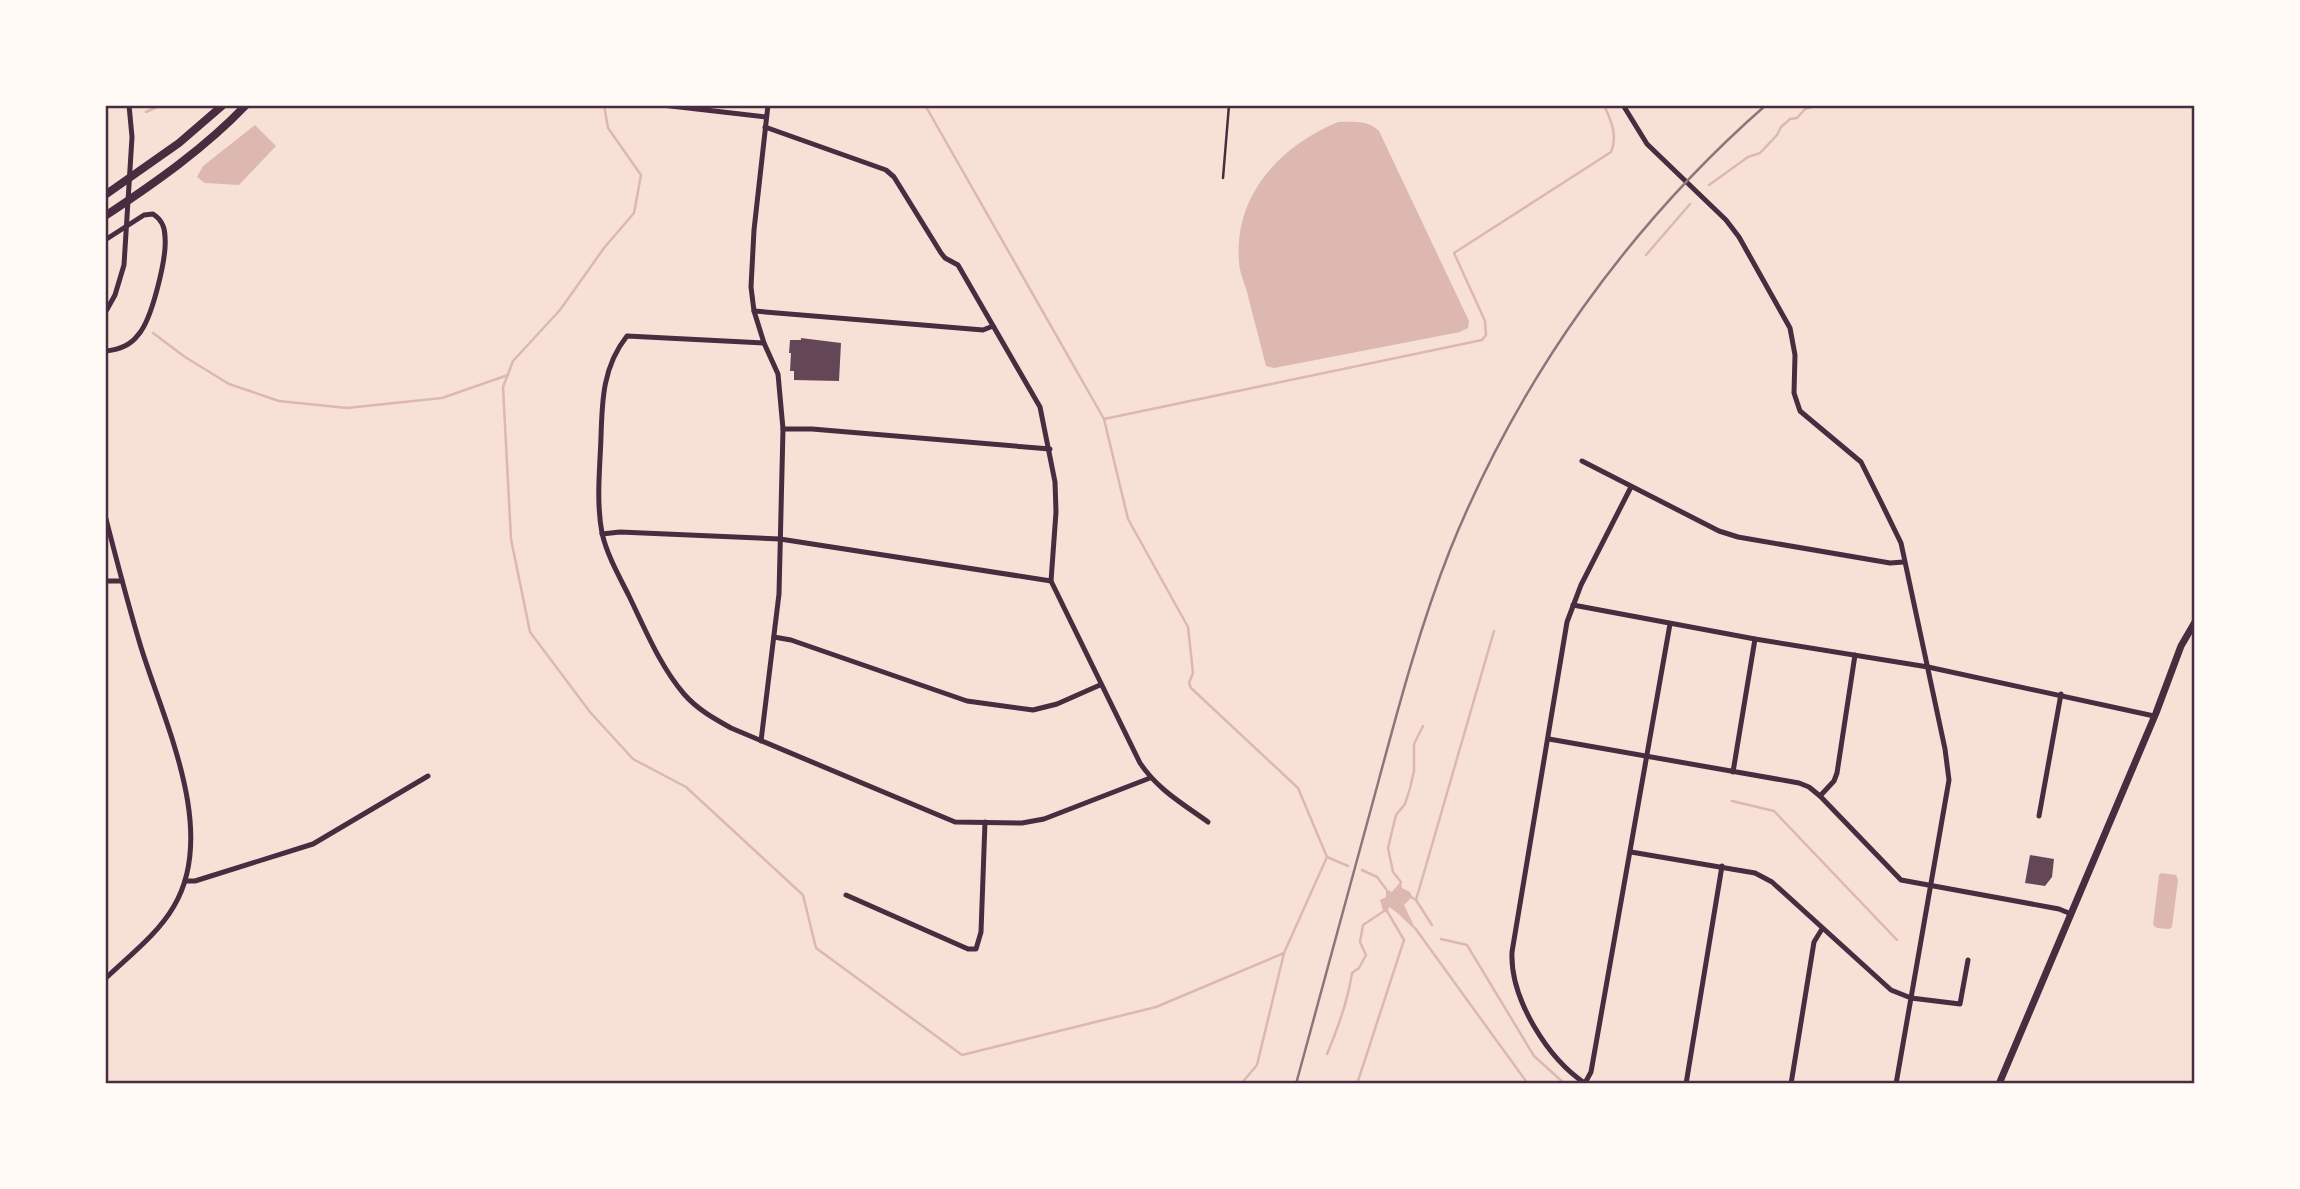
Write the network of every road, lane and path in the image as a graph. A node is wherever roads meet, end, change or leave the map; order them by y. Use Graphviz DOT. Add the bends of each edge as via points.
graph roads {
  1 [pos="129,105"];
  2 [pos="223,105"];
  3 [pos="246,105"];
  4 [pos="663,105"];
  5 [pos="768,105"];
  6 [pos="1229,105"];
  7 [pos="1623,105"];
  8 [pos="766,117"];
  9 [pos="765,127"];
  10 [pos="1223,178"];
  11 [pos="105,195"];
  12 [pos="105,216"];
  13 [pos="105,240"];
  14 [pos="754,311"];
  15 [pos="105,313"];
  16 [pos="993,326"];
  17 [pos="764,343"];
  18 [pos="105,351"];
  19 [pos="783,429"];
  20 [pos="1050,449"];
  21 [pos="1582,461"];
  22 [pos="1631,487"];
  23 [pos="105,515"];
  24 [pos="602,534"];
  25 [pos="780,539"];
  26 [pos="1904,562"];
  27 [pos="105,581"];
  28 [pos="122,581"];
  29 [pos="1051,581"];
  30 [pos="1573,605"];
  31 [pos="2195,622"];
  32 [pos="1670,624"];
  33 [pos="775,637"];
  34 [pos="1755,639"];
  35 [pos="1855,655"];
  36 [pos="1928,667"];
  37 [pos="1100,685"];
  38 [pos="2061,694"];
  39 [pos="2154,716"];
  40 [pos="1549,739"];
  41 [pos="761,741"];
  42 [pos="1647,757"];
  43 [pos="1733,772"];
  44 [pos="428,776"];
  45 [pos="1150,778"];
  46 [pos="1820,796"];
  47 [pos="2039,816"];
  48 [pos="985,822"];
  49 [pos="1208,822"];
  50 [pos="1631,852"];
  51 [pos="1722,866"];
  52 [pos="185,881"];
  53 [pos="1930,887"];
  54 [pos="846,895"];
  55 [pos="2071,914"];
  56 [pos="1822,929"];
  57 [pos="1968,960"];
  58 [pos="105,979"];
  59 [pos="1911,998"];
  60 [pos="1586,1084"];
  61 [pos="1686,1084"];
  62 [pos="1791,1084"];
  63 [pos="1896,1084"];
  64 [pos="1999,1084"];
  1 -- 15 [label="street" via="132,136 126,249 121,280"];
  2 -- 11 [label="main road" via="180,143"];
  3 -- 12 [label="main road" via="192,154"];
  4 -- 8 [label="street"];
  5 -- 8 [label="street"];
  6 -- 10 [label="lane"];
  7 -- 26 [label="street" via="1647,144 1738,237 1790,328 1796,355 1794,393 1800,411 1861,462 1901,543"];
  8 -- 9 [label="street"];
  9 -- 14 [label="street" via="754,230"];
  9 -- 16 [label="street" via="886,170 941,253 958,265"];
  13 -- 18 [label="street" via="153,214 165,236 146,324 131,342"];
  14 -- 16 [label="street" via="983,330"];
  14 -- 17 [label="street"];
  16 -- 20 [label="street" via="1040,407"];
  17 -- 19 [label="street" via="778,374"];
  17 -- 24 [label="street" via="627,337 615,351 603,393"];
  19 -- 20 [label="street"];
  19 -- 25 [label="street"];
  20 -- 29 [label="street" via="1056,512"];
  21 -- 22 [label="street"];
  22 -- 26 [label="street" via="1738,537"];
  22 -- 30 [label="street"];
  23 -- 28 [label="street"];
  24 -- 25 [label="street"];
  24 -- 41 [label="street" via="644,628 676,684 702,712"];
  25 -- 29 [label="street"];
  25 -- 33 [label="street"];
  26 -- 36 [label="street"];
  27 -- 28 [label="street"];
  28 -- 52 [label="street" via="172,732 186,792 190,858"];
  29 -- 37 [label="street"];
  30 -- 32 [label="street"];
  30 -- 40 [label="street"];
  31 -- 39 [label="street"];
  32 -- 34 [label="street"];
  32 -- 42 [label="street"];
  33 -- 37 [label="street" via="967,701 1032,710"];
  33 -- 41 [label="street"];
  34 -- 35 [label="street"];
  34 -- 43 [label="street"];
  35 -- 36 [label="street"];
  35 -- 46 [label="street" via="1836,773"];
  36 -- 38 [label="street"];
  36 -- 53 [label="street" via="1949,780"];
  37 -- 45 [label="street"];
  38 -- 39 [label="street"];
  38 -- 47 [label="street"];
  39 -- 55 [label="street"];
  40 -- 42 [label="street"];
  40 -- 60 [label="street" via="1511,961 1522,1004 1532,1021 1557,1058"];
  41 -- 48 [label="street" via="945,819"];
  42 -- 43 [label="street"];
  42 -- 50 [label="street"];
  43 -- 46 [label="street" via="1799,783"];
  44 -- 52 [label="street" via="313,844"];
  45 -- 48 [label="street" via="1044,819"];
  45 -- 49 [label="street"];
  46 -- 53 [label="street" via="1894,875"];
  48 -- 54 [label="street" via="981,932 976,949"];
  50 -- 51 [label="street"];
  50 -- 60 [label="street"];
  51 -- 56 [label="street" via="1772,882"];
  51 -- 61 [label="street"];
  52 -- 58 [label="street" via="175,905 155,932"];
  53 -- 55 [label="street"];
  53 -- 59 [label="street"];
  55 -- 64 [label="street"];
  56 -- 59 [label="street" via="1891,990"];
  56 -- 62 [label="street" via="1814,942"];
  57 -- 59 [label="street" via="1961,1004"];
  59 -- 63 [label="street"];
}
